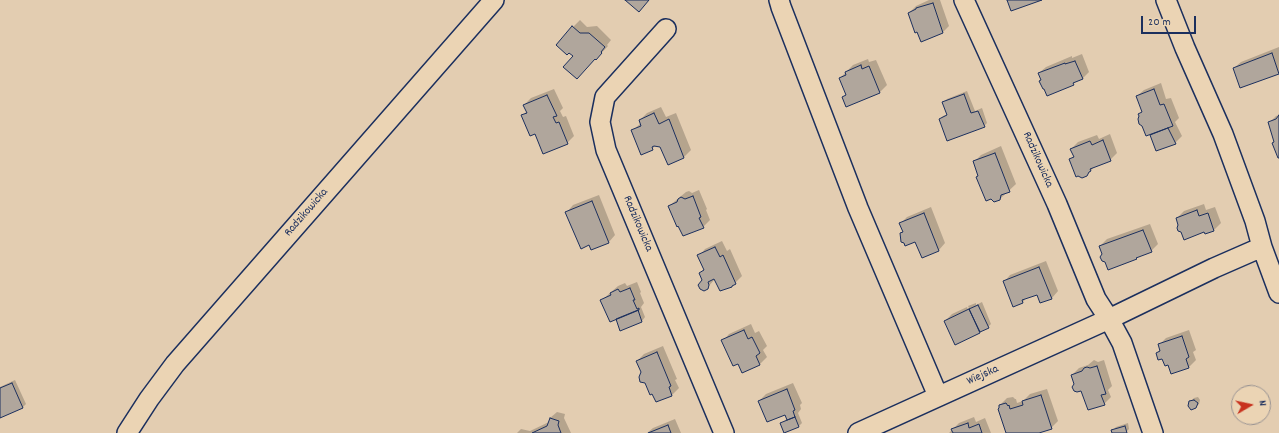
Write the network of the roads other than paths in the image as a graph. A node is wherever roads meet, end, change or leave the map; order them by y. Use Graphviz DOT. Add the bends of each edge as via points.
graph roads {
  1 [pos="494,0"];
  2 [pos="779,0"];
  3 [pos="964,0"];
  4 [pos="1166,0"];
  5 [pos="666,29"];
  6 [pos="1262,247"];
  7 [pos="1279,293"];
  8 [pos="1109,319"];
  9 [pos="938,396"];
  10 [pos="127,433"];
  11 [pos="724,433"];
  12 [pos="858,433"];
  13 [pos="1153,433"];
  1 -- 10 [label="street, Radzikowicka" via="175,364"];
  2 -- 9 [label="street" via="858,208"];
  3 -- 8 [label="street, Radzikowicka" via="1054,197 1096,299"];
  4 -- 6 [label="street" via="1223,134"];
  5 -- 11 [label="street, Radzikowicka" via="605,97 600,122 606,150"];
  6 -- 7 [label="street"];
  6 -- 8 [label="street"];
  8 -- 9 [label="street, Wiejska"];
  8 -- 13 [label="street, Radzikowicka" via="1122,343"];
  9 -- 12 [label="street, Wiejska"];
}
